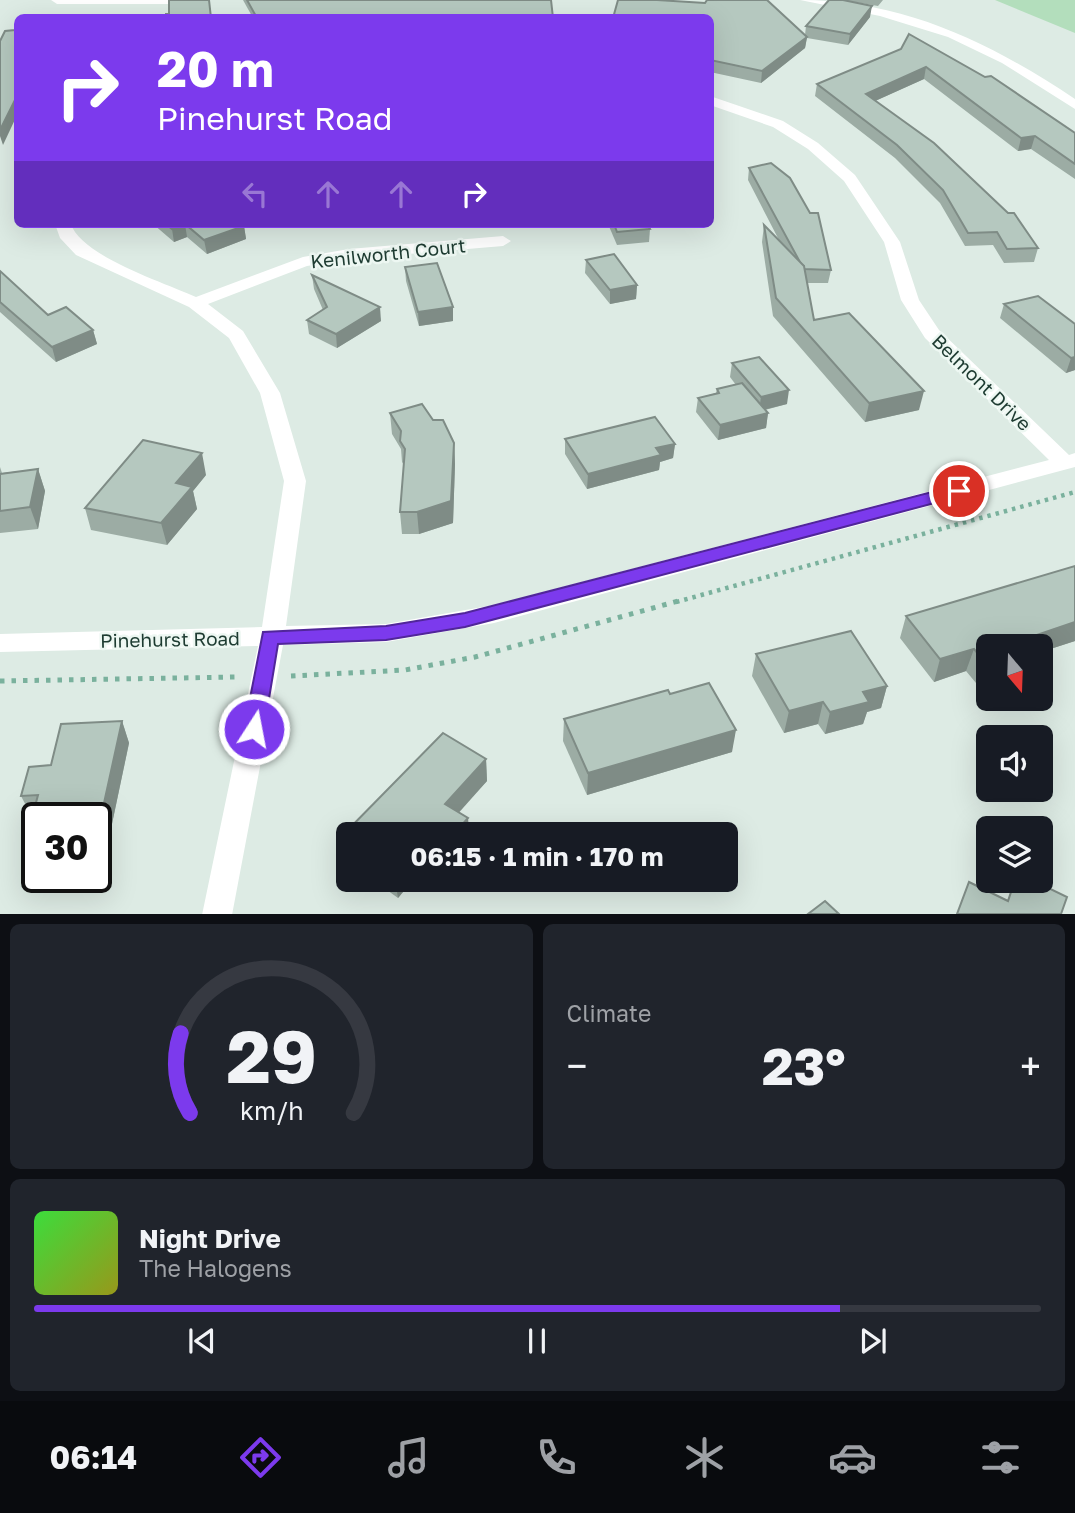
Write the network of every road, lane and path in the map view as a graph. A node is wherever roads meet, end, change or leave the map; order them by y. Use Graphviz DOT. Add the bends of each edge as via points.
graph roads {
  1 [pos="57,0"];
  2 [pos="171,0"];
  3 [pos="806,0"];
  4 [pos="128,2"];
  5 [pos="123,14"];
  6 [pos="714,101"];
  7 [pos="1075,105"];
  8 [pos="64,228"];
  9 [pos="503,241"];
  10 [pos="195,303"];
  11 [pos="1070,461"];
  12 [pos="1075,492"];
  13 [pos="269,637"];
  14 [pos="0,643"];
  15 [pos="295,676"];
  16 [pos="229,677"];
  17 [pos="0,681"];
  18 [pos="217,914"];
  1 -- 4 [label="street"];
  2 -- 4 [label="street"];
  3 -- 7 [label="street" via="883,13 961,37 999,55"];
  4 -- 5 [label="street"];
  6 -- 11 [label="street, Belmont Drive" via="778,124 850,178 892,242 911,300 932,334"];
  8 -- 10 [label="street" via="82,251"];
  9 -- 10 [label="street, Kenilworth Court" via="303,262"];
  10 -- 13 [label="street" via="236,335 270,393 295,481 282,587"];
  11 -- 13 [label="street, Pinehurst Road" via="494,614 386,633"];
  12 -- 15 [label="path" via="475,657 405,670"];
  13 -- 14 [label="street, Pinehurst Road"];
  13 -- 18 [label="street"];
  16 -- 17 [label="path"];
}
